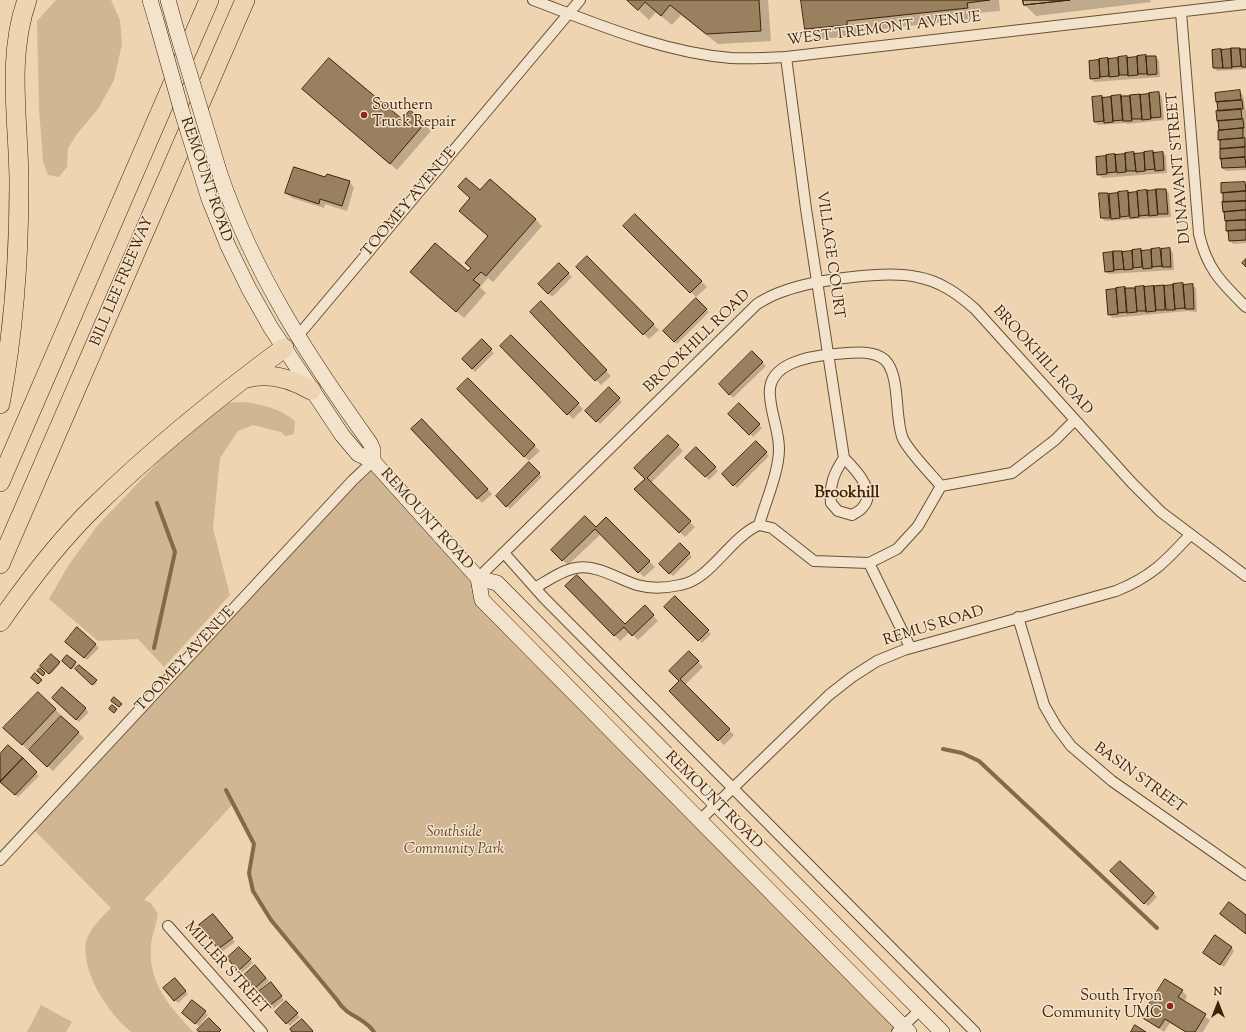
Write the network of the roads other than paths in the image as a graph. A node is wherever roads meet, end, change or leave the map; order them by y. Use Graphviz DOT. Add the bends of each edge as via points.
graph roads {
  1 [pos="27,0"];
  2 [pos="150,0"];
  3 [pos="168,0"];
  4 [pos="209,0"];
  5 [pos="245,0"];
  6 [pos="533,0"];
  7 [pos="580,0"];
  8 [pos="1246,4"];
  9 [pos="1181,12"];
  10 [pos="569,13"];
  11 [pos="786,57"];
  12 [pos="818,283"];
  13 [pos="1246,307"];
  14 [pos="291,343"];
  15 [pos="828,355"];
  16 [pos="240,381"];
  17 [pos="311,390"];
  18 [pos="0,404"];
  19 [pos="1075,420"];
  20 [pos="844,458"];
  21 [pos="373,461"];
  22 [pos="0,482"];
  23 [pos="942,486"];
  24 [pos="759,525"];
  25 [pos="1190,535"];
  26 [pos="504,553"];
  27 [pos="869,563"];
  28 [pos="0,564"];
  29 [pos="1246,576"];
  30 [pos="478,578"];
  31 [pos="535,588"];
  32 [pos="1018,617"];
  33 [pos="0,622"];
  34 [pos="910,647"];
  35 [pos="733,788"];
  36 [pos="716,804"];
  37 [pos="701,819"];
  38 [pos="0,860"];
  39 [pos="1246,875"];
  40 [pos="168,926"];
  41 [pos="920,1010"];
  42 [pos="903,1030"];
  43 [pos="262,1032"];
  44 [pos="942,1032"];
  45 [pos="975,1032"];
  1 -- 18 [label="highway" via="21,23 16,74 18,254 9,350"];
  2 -- 14 [label="main road, REMOUNT ROAD, bridge" via="209,199 228,246 249,288"];
  3 -- 14 [label="main road, REMOUNT ROAD, bridge" via="220,174 246,240 278,304"];
  4 -- 22 [label="highway"];
  5 -- 28 [label="highway, BILL LEE FREEWAY"];
  6 -- 10 [label="street, WEST TREMONT AVENUE"];
  7 -- 10 [label="street, TOOMEY AVENUE"];
  8 -- 9 [label="street, WEST TREMONT AVENUE"];
  9 -- 11 [label="street, WEST TREMONT AVENUE" via="899,42"];
  9 -- 13 [label="street, DUNAVANT STREET" via="1199,234 1203,253 1214,273"];
  10 -- 11 [label="street, WEST TREMONT AVENUE" via="630,36 670,47 730,58"];
  10 -- 14 [label="street, TOOMEY AVENUE"];
  11 -- 12 [label="street, VILLAGE COURT"];
  12 -- 15 [label="street, VILLAGE COURT"];
  12 -- 19 [label="street, BROOKHILL ROAD" via="890,274 918,277 950,290 975,309"];
  12 -- 26 [label="street, BROOKHILL ROAD" via="784,291 765,299 749,311"];
  14 -- 16 [label="highway"];
  14 -- 17 [label="main road, REMOUNT ROAD"];
  14 -- 21 [label="main road, REMOUNT ROAD" via="370,443"];
  15 -- 20 [label="street, VILLAGE COURT"];
  15 -- 23 [label="street" via="862,353 885,360 893,378 904,440"];
  15 -- 24 [label="street" via="797,362 781,368 774,374 770,395 779,449 777,465"];
  16 -- 17 [label="highway" via="273,376 293,381"];
  16 -- 33 [label="highway" via="200,412 94,507 67,536"];
  17 -- 21 [label="main road, REMOUNT ROAD" via="355,452"];
  19 -- 23 [label="street" via="1055,440 1012,473"];
  19 -- 25 [label="street, BROOKHILL ROAD" via="1160,512"];
  20 -- 20 [label="street" via="830,489 830,504 838,511 852,515 862,508 868,498 858,474"];
  21 -- 30 [label="main road, REMOUNT ROAD"];
  21 -- 38 [label="street, TOOMEY AVENUE"];
  23 -- 27 [label="street" via="918,526 897,549"];
  24 -- 27 [label="street" via="772,528 814,561"];
  24 -- 31 [label="street" via="744,534 692,582 655,588 586,567 575,568"];
  25 -- 29 [label="street, BROOKHILL ROAD"];
  25 -- 32 [label="street, REMUS ROAD" via="1161,565 1135,583 1116,591"];
  26 -- 30 [label="street, BROOKHILL ROAD"];
  26 -- 31 [label="street"];
  27 -- 34 [label="street"];
  30 -- 36 [label="main road, REMOUNT ROAD" via="497,583"];
  30 -- 37 [label="main road, REMOUNT ROAD" via="482,600"];
  31 -- 35 [label="street"];
  32 -- 34 [label="street, REMUS ROAD"];
  32 -- 39 [label="street, BASIN STREET" via="1044,705 1071,746 1112,781"];
  34 -- 35 [label="street, REMUS ROAD" via="877,662 841,686"];
  35 -- 36 [label="street, REMUS ROAD"];
  35 -- 45 [label="street"];
  36 -- 37 [label="street, REMUS ROAD"];
  36 -- 41 [label="main road, REMOUNT ROAD"];
  37 -- 42 [label="main road, REMOUNT ROAD"];
  40 -- 43 [label="street, MILLER STREET"];
  41 -- 42 [label="street"];
  41 -- 44 [label="main road, REMOUNT ROAD"];
}
